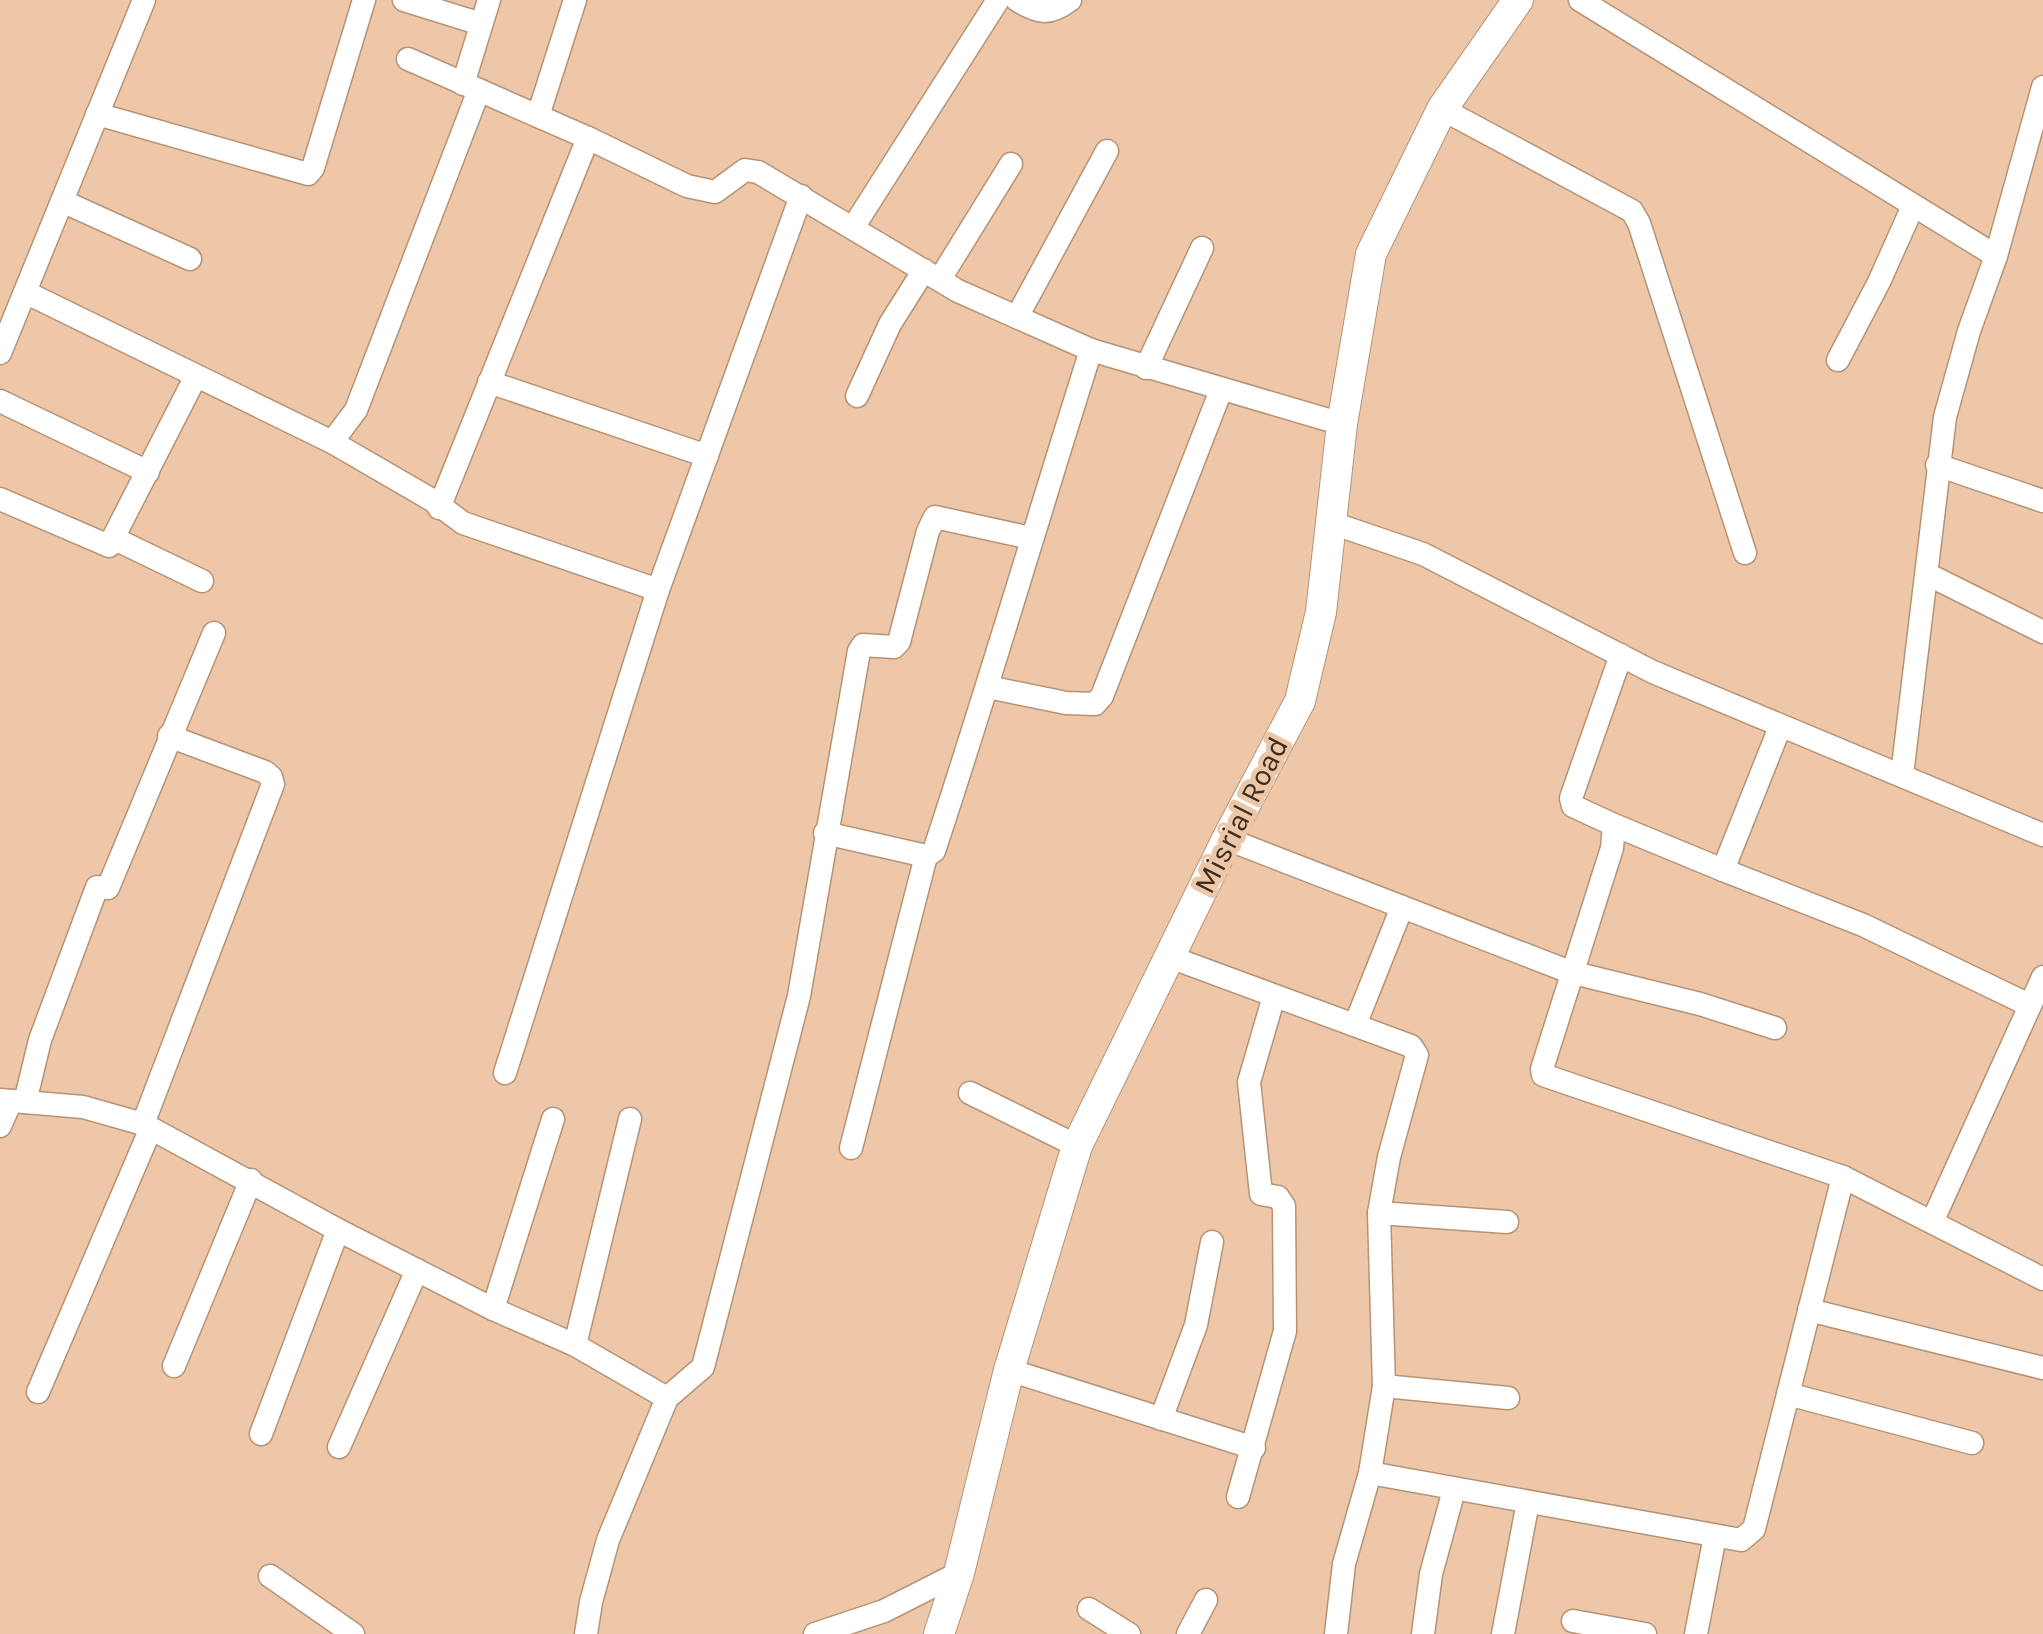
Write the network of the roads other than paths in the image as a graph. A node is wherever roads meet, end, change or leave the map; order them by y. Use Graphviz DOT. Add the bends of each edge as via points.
graph roads {
  1 [pos="144,0"];
  2 [pos="364,0"];
  3 [pos="404,0"];
  4 [pos="488,0"];
  5 [pos="575,0"];
  6 [pos="998,0"];
  7 [pos="1016,0"];
  8 [pos="1070,0"];
  9 [pos="1518,0"];
  10 [pos="1580,0"];
  11 [pos="481,24"];
  12 [pos="408,60"];
  13 [pos="471,87"];
  14 [pos="2043,88"];
  15 [pos="1442,110"];
  16 [pos="97,114"];
  17 [pos="538,116"];
  18 [pos="588,138"];
  19 [pos="1107,151"];
  20 [pos="1011,164"];
  21 [pos="801,196"];
  22 [pos="62,200"];
  23 [pos="1914,206"];
  24 [pos="854,226"];
  25 [pos="1202,248"];
  26 [pos="1996,256"];
  27 [pos="190,260"];
  28 [pos="932,274"];
  29 [pos="25,292"];
  30 [pos="1017,317"];
  31 [pos="1091,350"];
  32 [pos="0,351"];
  33 [pos="1838,360"];
  34 [pos="1146,368"];
  35 [pos="196,376"];
  36 [pos="489,382"];
  37 [pos="1221,390"];
  38 [pos="857,396"];
  39 [pos="0,401"];
  40 [pos="1342,424"];
  41 [pos="332,442"];
  42 [pos="707,456"];
  43 [pos="1938,466"];
  44 [pos="148,472"];
  45 [pos="0,498"];
  46 [pos="2043,501"];
  47 [pos="440,508"];
  48 [pos="1329,522"];
  49 [pos="1031,538"];
  50 [pos="115,539"];
  51 [pos="1745,553"];
  52 [pos="1927,574"];
  53 [pos="202,581"];
  54 [pos="658,590"];
  55 [pos="2043,632"];
  56 [pos="214,633"];
  57 [pos="1621,655"];
  58 [pos="988,687"];
  59 [pos="1780,727"];
  60 [pos="168,736"];
  61 [pos="1902,775"];
  62 [pos="1614,824"];
  63 [pos="825,834"];
  64 [pos="2043,835"];
  65 [pos="1226,840"];
  66 [pos="926,856"];
  67 [pos="1724,870"];
  68 [pos="1402,907"];
  69 [pos="1170,957"];
  70 [pos="1570,972"];
  71 [pos="2043,977"];
  72 [pos="1274,996"];
  73 [pos="2029,1005"];
  74 [pos="1355,1026"];
  75 [pos="1775,1028"];
  76 [pos="505,1073"];
  77 [pos="970,1093"];
  78 [pos="12,1101"];
  79 [pos="630,1119"];
  80 [pos="553,1120"];
  81 [pos="0,1126"];
  82 [pos="147,1126"];
  83 [pos="1077,1146"];
  84 [pos="851,1148"];
  85 [pos="1843,1177"];
  86 [pos="251,1180"];
  87 [pos="1379,1213"];
  88 [pos="1933,1220"];
  89 [pos="1507,1222"];
  90 [pos="338,1230"];
  91 [pos="1212,1242"];
  92 [pos="418,1270"];
  93 [pos="2043,1279"];
  94 [pos="493,1309"];
  95 [pos="1809,1310"];
  96 [pos="574,1345"];
  97 [pos="174,1366"];
  98 [pos="2043,1368"];
  99 [pos="1010,1370"];
  100 [pos="1384,1386"];
  101 [pos="38,1392"];
  102 [pos="1788,1394"];
  103 [pos="667,1398"];
  104 [pos="1508,1398"];
  105 [pos="1161,1418"];
  106 [pos="261,1434"];
  107 [pos="1972,1443"];
  108 [pos="339,1448"];
  109 [pos="1254,1448"];
  110 [pos="1370,1472"];
  111 [pos="1454,1490"];
  112 [pos="1238,1497"];
  113 [pos="1528,1502"];
  114 [pos="1716,1536"];
  115 [pos="960,1573"];
  116 [pos="270,1576"];
  117 [pos="1206,1600"];
  118 [pos="1089,1609"];
  119 [pos="1572,1621"];
  120 [pos="822,1633"];
  121 [pos="353,1634"];
  122 [pos="586,1634"];
  123 [pos="939,1634"];
  124 [pos="1129,1634"];
  125 [pos="1188,1634"];
  126 [pos="1336,1634"];
  127 [pos="1423,1634"];
  128 [pos="1503,1634"];
  129 [pos="1644,1634"];
  130 [pos="1696,1634"];
  1 -- 16 [label="street"];
  2 -- 16 [label="street" via="308,174"];
  3 -- 11 [label="street"];
  4 -- 11 [label="street"];
  5 -- 17 [label="street"];
  6 -- 24 [label="street"];
  7 -- 8 [label="street" via="1048,13"];
  9 -- 15 [label="main road, Misrial Road"];
  10 -- 23 [label="street"];
  11 -- 13 [label="street"];
  12 -- 13 [label="street"];
  13 -- 17 [label="street"];
  13 -- 41 [label="street" via="356,410"];
  14 -- 26 [label="street"];
  15 -- 40 [label="main road, Misrial Road" via="1371,254"];
  15 -- 51 [label="street" via="1632,211"];
  16 -- 22 [label="street"];
  17 -- 18 [label="street"];
  18 -- 21 [label="street" via="687,186 716,192 752,170"];
  18 -- 36 [label="street"];
  19 -- 30 [label="street"];
  20 -- 28 [label="street"];
  21 -- 24 [label="street"];
  21 -- 42 [label="street"];
  22 -- 27 [label="street"];
  22 -- 29 [label="street"];
  23 -- 26 [label="street"];
  23 -- 33 [label="street"];
  24 -- 28 [label="street"];
  25 -- 34 [label="street"];
  26 -- 43 [label="street" via="1953,383"];
  28 -- 30 [label="street"];
  28 -- 38 [label="street" via="890,324"];
  29 -- 32 [label="street"];
  29 -- 35 [label="street"];
  30 -- 31 [label="street"];
  31 -- 34 [label="street"];
  31 -- 49 [label="street"];
  34 -- 37 [label="street"];
  35 -- 41 [label="street"];
  35 -- 44 [label="street"];
  36 -- 42 [label="street"];
  36 -- 47 [label="street"];
  37 -- 40 [label="street"];
  37 -- 58 [label="street" via="1102,696 1095,704 1066,704"];
  39 -- 44 [label="street"];
  40 -- 48 [label="main road, Misrial Road"];
  41 -- 47 [label="street"];
  42 -- 54 [label="street"];
  43 -- 46 [label="street"];
  43 -- 52 [label="street"];
  44 -- 50 [label="street"];
  45 -- 50 [label="street" via="101,544"];
  47 -- 54 [label="street" via="463,523"];
  48 -- 57 [label="street" via="1423,554"];
  48 -- 65 [label="main road, Misrial Road" via="1320,612 1300,701"];
  49 -- 58 [label="street"];
  49 -- 63 [label="street" via="932,520 899,642 859,650"];
  50 -- 53 [label="street"];
  52 -- 55 [label="street"];
  52 -- 61 [label="street"];
  54 -- 76 [label="street"];
  56 -- 60 [label="street"];
  57 -- 59 [label="street"];
  57 -- 62 [label="street" via="1571,798 1573,806"];
  58 -- 66 [label="street" via="934,851"];
  59 -- 61 [label="street"];
  59 -- 67 [label="street"];
  60 -- 78 [label="street"];
  60 -- 82 [label="street" via="265,772 272,784"];
  61 -- 64 [label="street"];
  62 -- 67 [label="street"];
  62 -- 70 [label="street"];
  63 -- 66 [label="street"];
  63 -- 103 [label="street" via="799,996 703,1367"];
  65 -- 68 [label="street"];
  65 -- 69 [label="main road, Misrial Road"];
  66 -- 84 [label="street"];
  67 -- 73 [label="street" via="1863,925"];
  68 -- 70 [label="street"];
  68 -- 74 [label="street"];
  69 -- 72 [label="street"];
  69 -- 83 [label="main road, Misrial Road"];
  70 -- 75 [label="street"];
  70 -- 85 [label="street" via="1543,1075"];
  71 -- 73 [label="street"];
  72 -- 74 [label="street"];
  72 -- 109 [label="street" via="1249,1082 1261,1194 1278,1197 1284,1206 1286,1315"];
  73 -- 88 [label="street"];
  74 -- 87 [label="street" via="1417,1054"];
  77 -- 83 [label="street"];
  78 -- 81 [label="street"];
  78 -- 82 [label="street" via="84,1107"];
  79 -- 96 [label="street"];
  80 -- 94 [label="street"];
  82 -- 86 [label="street"];
  82 -- 101 [label="street"];
  83 -- 99 [label="main road, Misrial Road"];
  85 -- 88 [label="street"];
  85 -- 95 [label="street"];
  86 -- 90 [label="street"];
  86 -- 97 [label="street"];
  87 -- 89 [label="street"];
  87 -- 100 [label="street"];
  88 -- 93 [label="street"];
  90 -- 92 [label="street"];
  90 -- 106 [label="street"];
  91 -- 105 [label="street" via="1196,1325"];
  92 -- 94 [label="street"];
  92 -- 108 [label="street"];
  94 -- 96 [label="street"];
  95 -- 98 [label="street"];
  95 -- 102 [label="street"];
  96 -- 103 [label="street"];
  99 -- 105 [label="street"];
  99 -- 115 [label="main road, Misrial Road"];
  100 -- 104 [label="street"];
  100 -- 110 [label="street"];
  102 -- 107 [label="street"];
  102 -- 114 [label="street" via="1754,1530 1741,1540"];
  103 -- 122 [label="street" via="608,1540"];
  105 -- 109 [label="street"];
  109 -- 112 [label="street"];
  110 -- 111 [label="street"];
  110 -- 126 [label="street" via="1344,1564"];
  111 -- 113 [label="street"];
  111 -- 127 [label="street"];
  113 -- 114 [label="street"];
  113 -- 128 [label="street"];
  114 -- 130 [label="street"];
  115 -- 120 [label="street"];
  115 -- 123 [label="main road, Misrial Road"];
  116 -- 121 [label="street"];
  117 -- 125 [label="street"];
  118 -- 124 [label="street"];
  119 -- 129 [label="street"];
}
